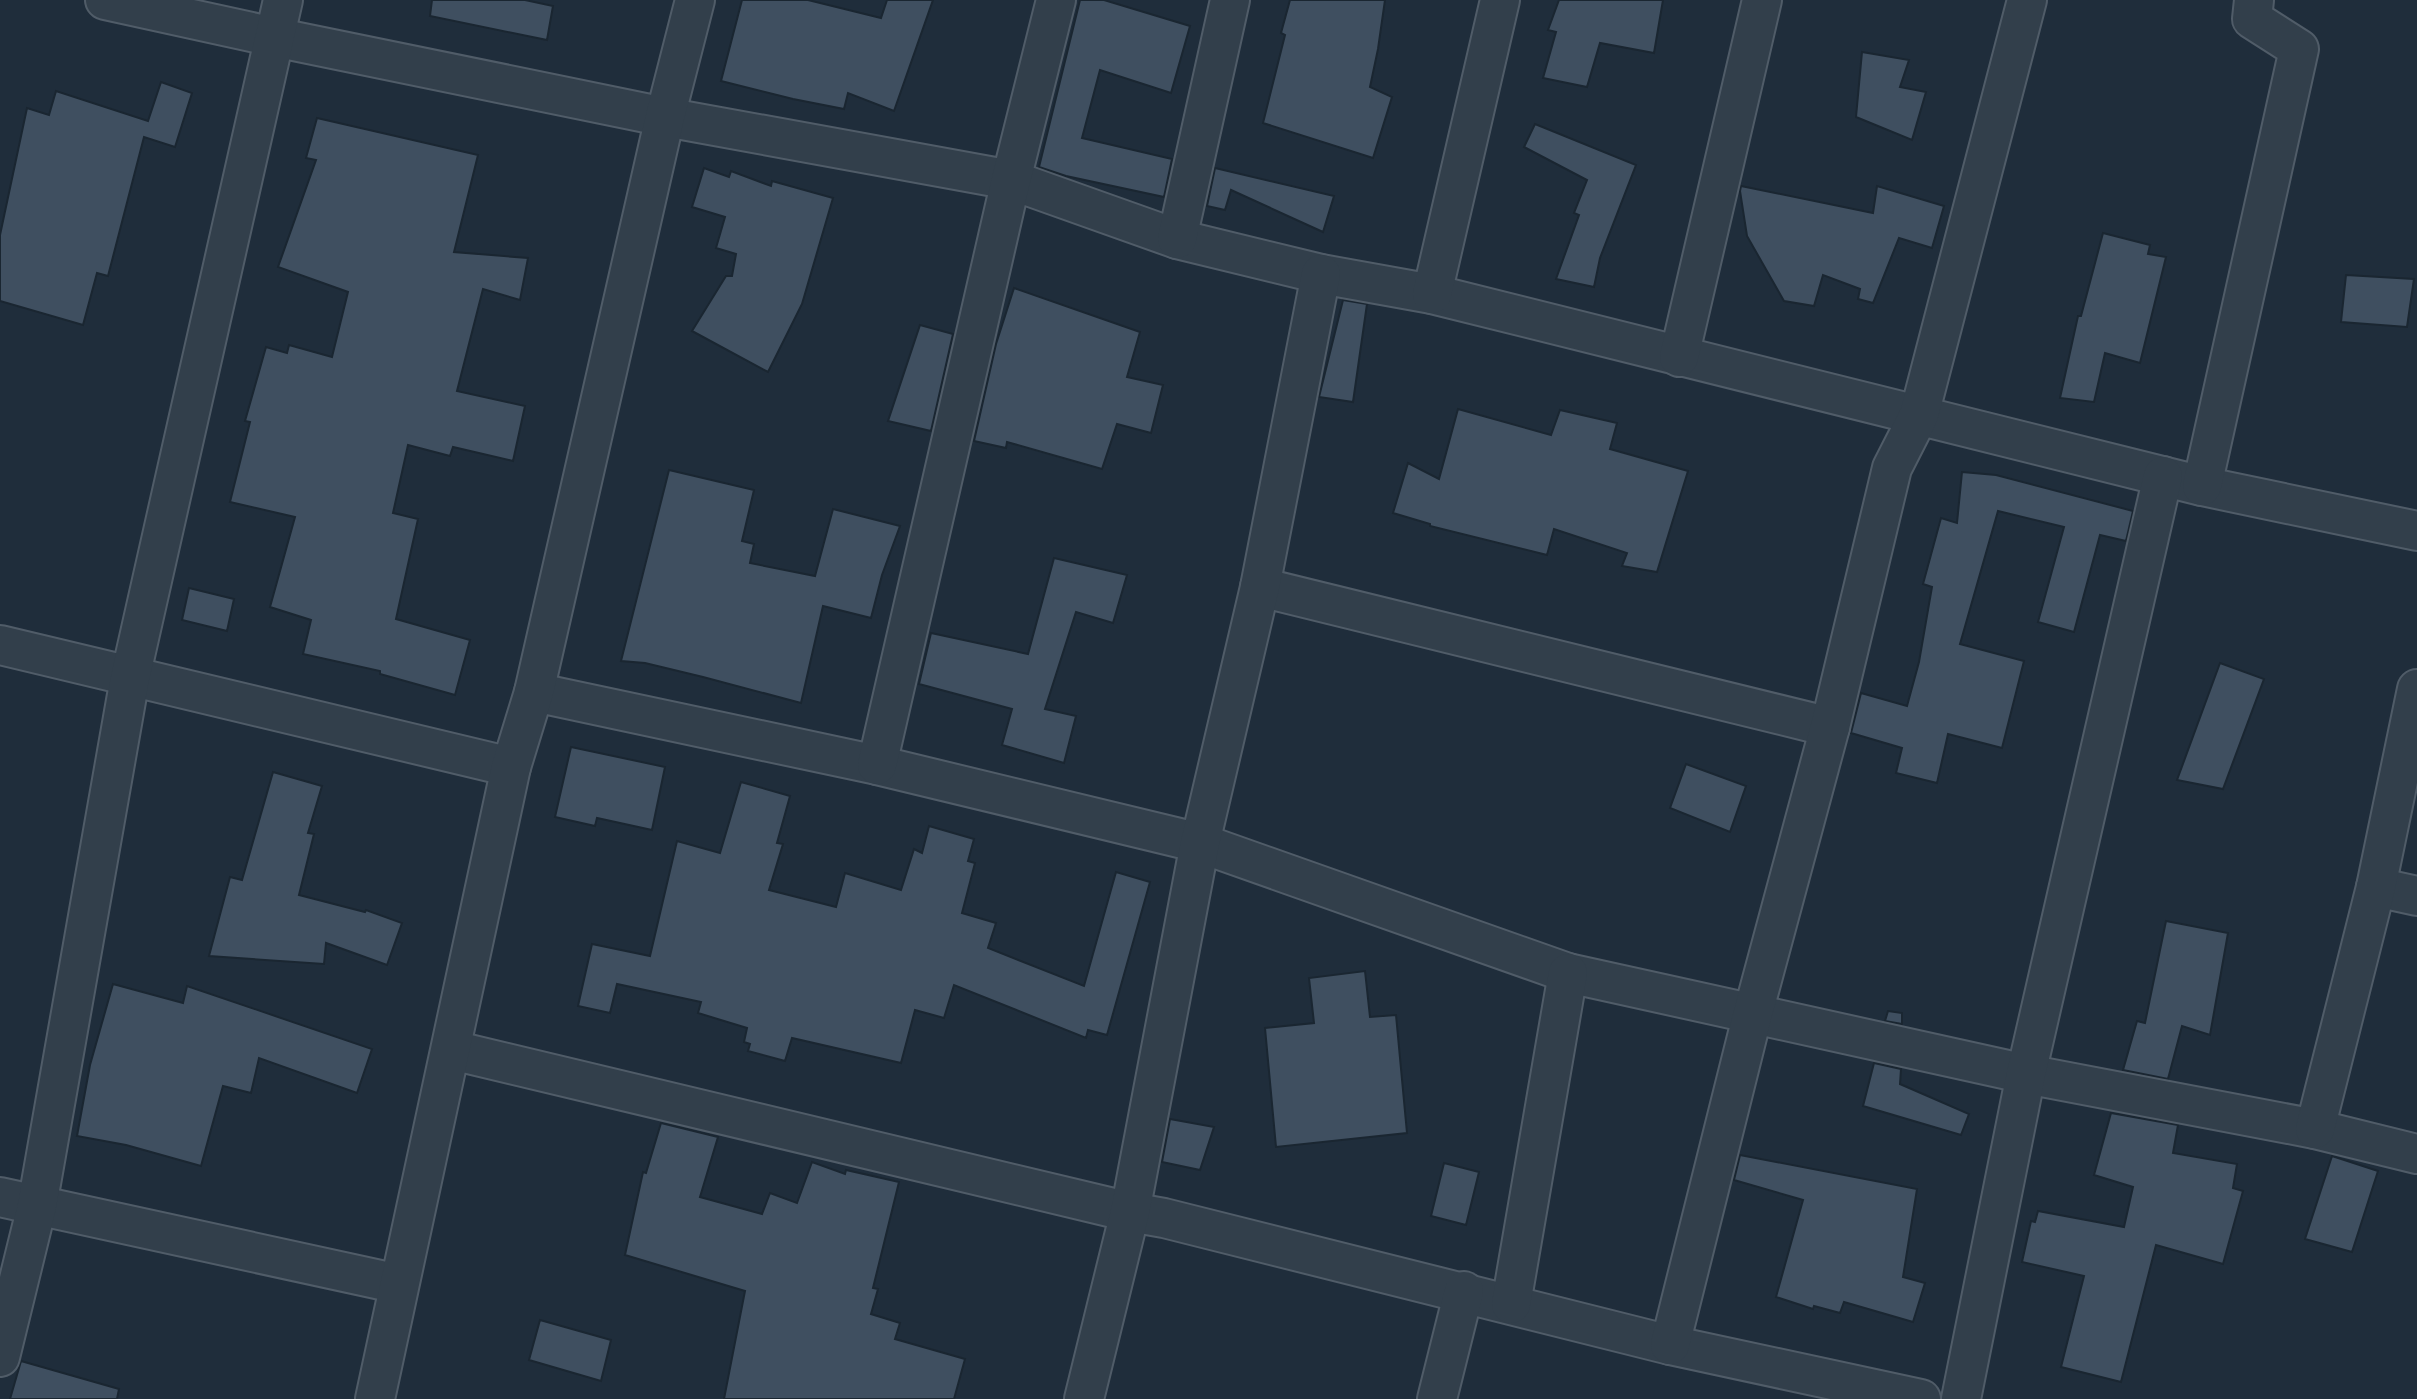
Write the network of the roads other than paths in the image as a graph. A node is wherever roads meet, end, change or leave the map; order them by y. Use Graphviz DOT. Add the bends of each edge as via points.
graph roads {
  1 [pos="105,0"];
  2 [pos="283,0"];
  3 [pos="695,0"];
  4 [pos="1056,0"];
  5 [pos="1230,0"];
  6 [pos="1500,0"];
  7 [pos="1762,0"];
  8 [pos="2027,0"];
  9 [pos="2254,0"];
  10 [pos="274,37"];
  11 [pos="665,117"];
  12 [pos="1012,180"];
  13 [pos="1177,239"];
  14 [pos="1321,274"];
  15 [pos="1432,294"];
  16 [pos="1679,357"];
  17 [pos="1919,415"];
  18 [pos="2163,476"];
  19 [pos="2202,486"];
  20 [pos="2417,531"];
  21 [pos="1260,587"];
  22 [pos="0,645"];
  23 [pos="130,678"];
  24 [pos="2417,689"];
  25 [pos="534,692"];
  26 [pos="1830,727"];
  27 [pos="877,765"];
  28 [pos="511,767"];
  29 [pos="1200,843"];
  30 [pos="2376,887"];
  31 [pos="2417,896"];
  32 [pos="1568,973"];
  33 [pos="1753,1013"];
  34 [pos="452,1050"];
  35 [pos="2026,1074"];
  36 [pos="2315,1129"];
  37 [pos="2417,1154"];
  38 [pos="0,1197"];
  39 [pos="37,1206"];
  40 [pos="1130,1212"];
  41 [pos="399,1284"];
  42 [pos="1464,1292"];
  43 [pos="1511,1304"];
  44 [pos="1670,1345"];
  45 [pos="0,1357"];
  46 [pos="1781,1384"];
  47 [pos="378,1398"];
  48 [pos="1084,1399"];
  49 [pos="1437,1399"];
  50 [pos="1921,1399"];
  51 [pos="1961,1399"];
  1 -- 10 [label="street"];
  2 -- 10 [label="street"];
  3 -- 11 [label="street"];
  4 -- 12 [label="street"];
  5 -- 13 [label="street"];
  6 -- 15 [label="street"];
  7 -- 16 [label="street"];
  8 -- 17 [label="street"];
  9 -- 19 [label="street" via="2252,19 2299,49"];
  10 -- 11 [label="street"];
  10 -- 23 [label="street"];
  11 -- 12 [label="street"];
  11 -- 25 [label="street"];
  12 -- 13 [label="street"];
  12 -- 27 [label="street"];
  13 -- 14 [label="street"];
  14 -- 15 [label="street"];
  14 -- 21 [label="street"];
  15 -- 16 [label="street"];
  16 -- 17 [label="street"];
  17 -- 18 [label="street"];
  17 -- 26 [label="street" via="1892,468"];
  18 -- 19 [label="street"];
  18 -- 35 [label="street"];
  19 -- 20 [label="street"];
  21 -- 26 [label="street"];
  21 -- 29 [label="street"];
  22 -- 23 [label="street"];
  23 -- 28 [label="street"];
  23 -- 39 [label="street"];
  24 -- 30 [label="street"];
  25 -- 27 [label="street"];
  25 -- 28 [label="street"];
  26 -- 33 [label="street"];
  27 -- 29 [label="street"];
  28 -- 34 [label="street"];
  29 -- 32 [label="street"];
  29 -- 40 [label="street"];
  30 -- 31 [label="street"];
  30 -- 36 [label="street"];
  32 -- 33 [label="street"];
  32 -- 43 [label="street"];
  33 -- 35 [label="street"];
  33 -- 44 [label="street"];
  34 -- 40 [label="street"];
  34 -- 41 [label="street"];
  35 -- 36 [label="street"];
  35 -- 51 [label="street"];
  36 -- 37 [label="street"];
  38 -- 39 [label="street"];
  39 -- 41 [label="street"];
  39 -- 45 [label="street"];
  40 -- 42 [label="street"];
  40 -- 48 [label="street"];
  41 -- 47 [label="street"];
  42 -- 43 [label="street"];
  42 -- 49 [label="street"];
  43 -- 44 [label="street"];
  44 -- 46 [label="street"];
  46 -- 50 [label="street"];
}
